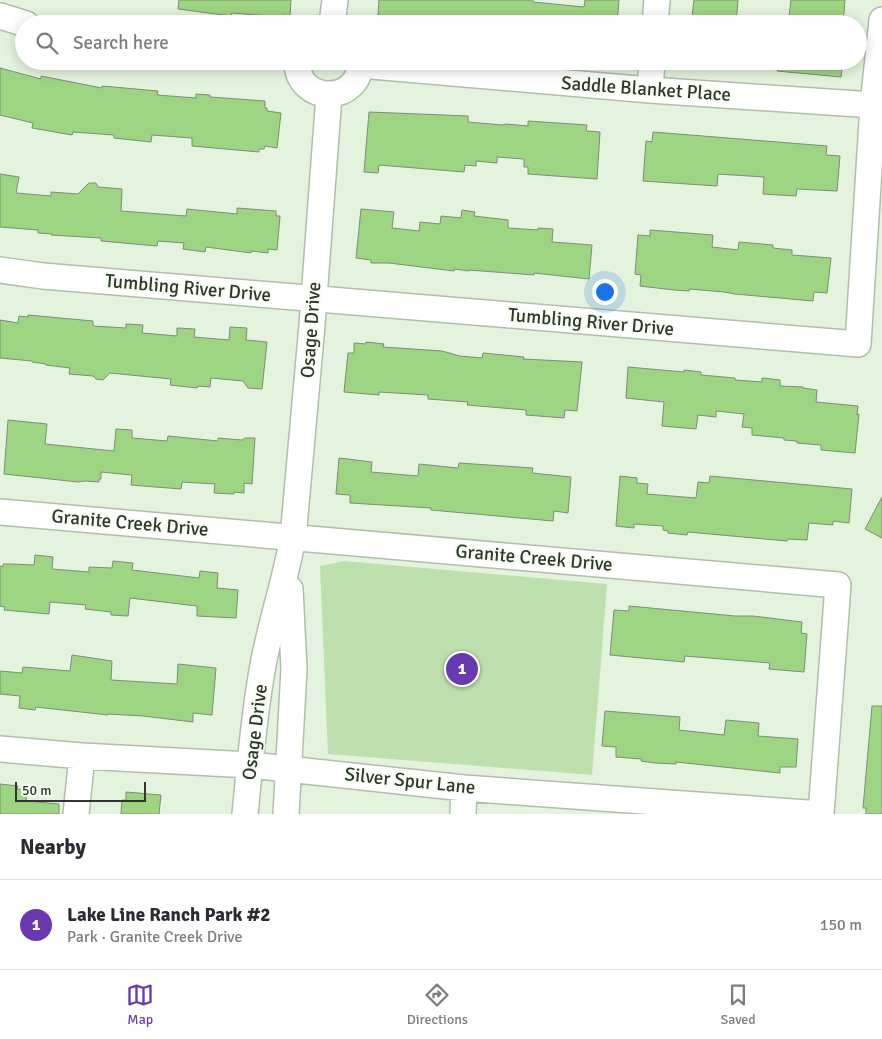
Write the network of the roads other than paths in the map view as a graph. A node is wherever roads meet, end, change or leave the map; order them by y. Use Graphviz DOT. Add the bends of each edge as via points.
graph roads {
  1 [pos="334,0"];
  2 [pos="657,0"];
  3 [pos="3,11"];
  4 [pos="333,15"];
  5 [pos="656,15"];
  6 [pos="15,18"];
  7 [pos="882,20"];
  8 [pos="299,70"];
  9 [pos="359,70"];
  10 [pos="435,70"];
  11 [pos="651,70"];
  12 [pos="650,90"];
  13 [pos="329,95"];
  14 [pos="873,105"];
  15 [pos="0,270"];
  16 [pos="313,298"];
  17 [pos="0,512"];
  18 [pos="293,538"];
  19 [pos="288,564"];
  20 [pos="0,749"];
  21 [pos="82,756"];
  22 [pos="250,764"];
  23 [pos="290,768"];
  24 [pos="464,788"];
  25 [pos="76,814"];
  26 [pos="246,814"];
  27 [pos="286,814"];
  28 [pos="463,814"];
  29 [pos="820,814"];
  1 -- 4 [label="street"];
  2 -- 5 [label="street"];
  3 -- 6 [label="street"];
  7 -- 14 [label="street, Tumbling River Drive"];
  8 -- 13 [label="street" via="305,84 312,90"];
  9 -- 13 [label="street" via="347,89"];
  10 -- 12 [label="street, Saddle Blanket Place"];
  11 -- 12 [label="street"];
  12 -- 14 [label="street, Saddle Blanket Place"];
  13 -- 16 [label="street, Osage Drive"];
  14 -- 16 [label="street, Tumbling River Drive" via="858,344"];
  15 -- 16 [label="street, Tumbling River Drive"];
  16 -- 18 [label="street, Osage Drive"];
  17 -- 18 [label="street, Granite Creek Drive"];
  18 -- 19 [label="street, Osage Drive"];
  18 -- 29 [label="street, Granite Creek Drive" via="838,585"];
  19 -- 22 [label="street, Osage Drive" via="263,664"];
  19 -- 23 [label="street, Osage Drive" via="294,669"];
  20 -- 21 [label="street, Silver Spur Lane"];
  21 -- 22 [label="street, Silver Spur Lane"];
  21 -- 25 [label="street"];
  22 -- 23 [label="street, Silver Spur Lane"];
  22 -- 26 [label="street, Osage Drive"];
  23 -- 24 [label="street, Silver Spur Lane"];
  23 -- 27 [label="street, Osage Drive"];
  24 -- 28 [label="street"];
  24 -- 29 [label="street, Silver Spur Lane"];
}
